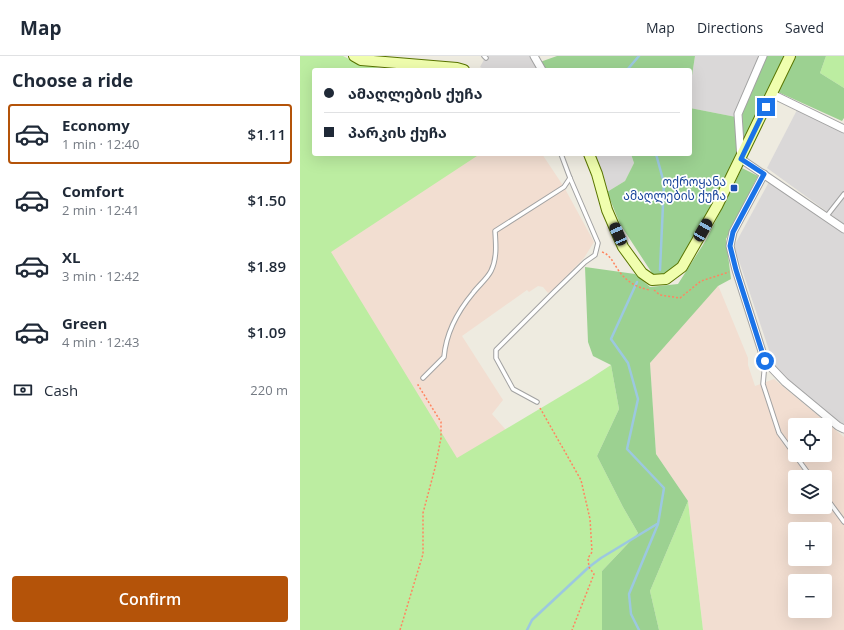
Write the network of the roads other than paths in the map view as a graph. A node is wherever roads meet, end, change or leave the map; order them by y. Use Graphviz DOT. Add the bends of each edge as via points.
graph roads {
  1 [pos="354,56"];
  2 [pos="534,56"];
  3 [pos="763,56"];
  4 [pos="790,56"];
  5 [pos="406,60"];
  6 [pos="457,68"];
  7 [pos="541,68"];
  8 [pos="772,94"];
  9 [pos="844,129"];
  10 [pos="562,156"];
  11 [pos="590,156"];
  12 [pos="741,159"];
  13 [pos="764,174"];
  14 [pos="570,178"];
  15 [pos="844,194"];
  16 [pos="826,217"];
  17 [pos="844,229"];
  18 [pos="765,361"];
  19 [pos="423,378"];
  20 [pos="537,402"];
  21 [pos="844,429"];
  22 [pos="806,470"];
  23 [pos="832,506"];
  24 [pos="844,522"];
  1 -- 5 [label="street" via="361,60"];
  2 -- 7 [label="street"];
  3 -- 12 [label="street" via="738,114"];
  4 -- 8 [label="street"];
  5 -- 6 [label="street"];
  8 -- 9 [label="street"];
  8 -- 12 [label="street"];
  10 -- 14 [label="lane"];
  11 -- 12 [label="street" via="607,210 623,247 642,273 652,280 666,279 682,267"];
  12 -- 13 [label="street"];
  13 -- 16 [label="street"];
  13 -- 18 [label="street" via="733,232 730,246"];
  14 -- 19 [label="lane" via="564,187 495,231 496,251 491,271 466,301 453,322 444,357"];
  14 -- 20 [label="lane" via="598,243 595,255 496,350 496,358 513,389"];
  15 -- 16 [label="lane"];
  16 -- 17 [label="street"];
  18 -- 21 [label="street" via="785,382"];
  18 -- 22 [label="lane" via="763,384 779,433"];
  23 -- 24 [label="lane"];
}
